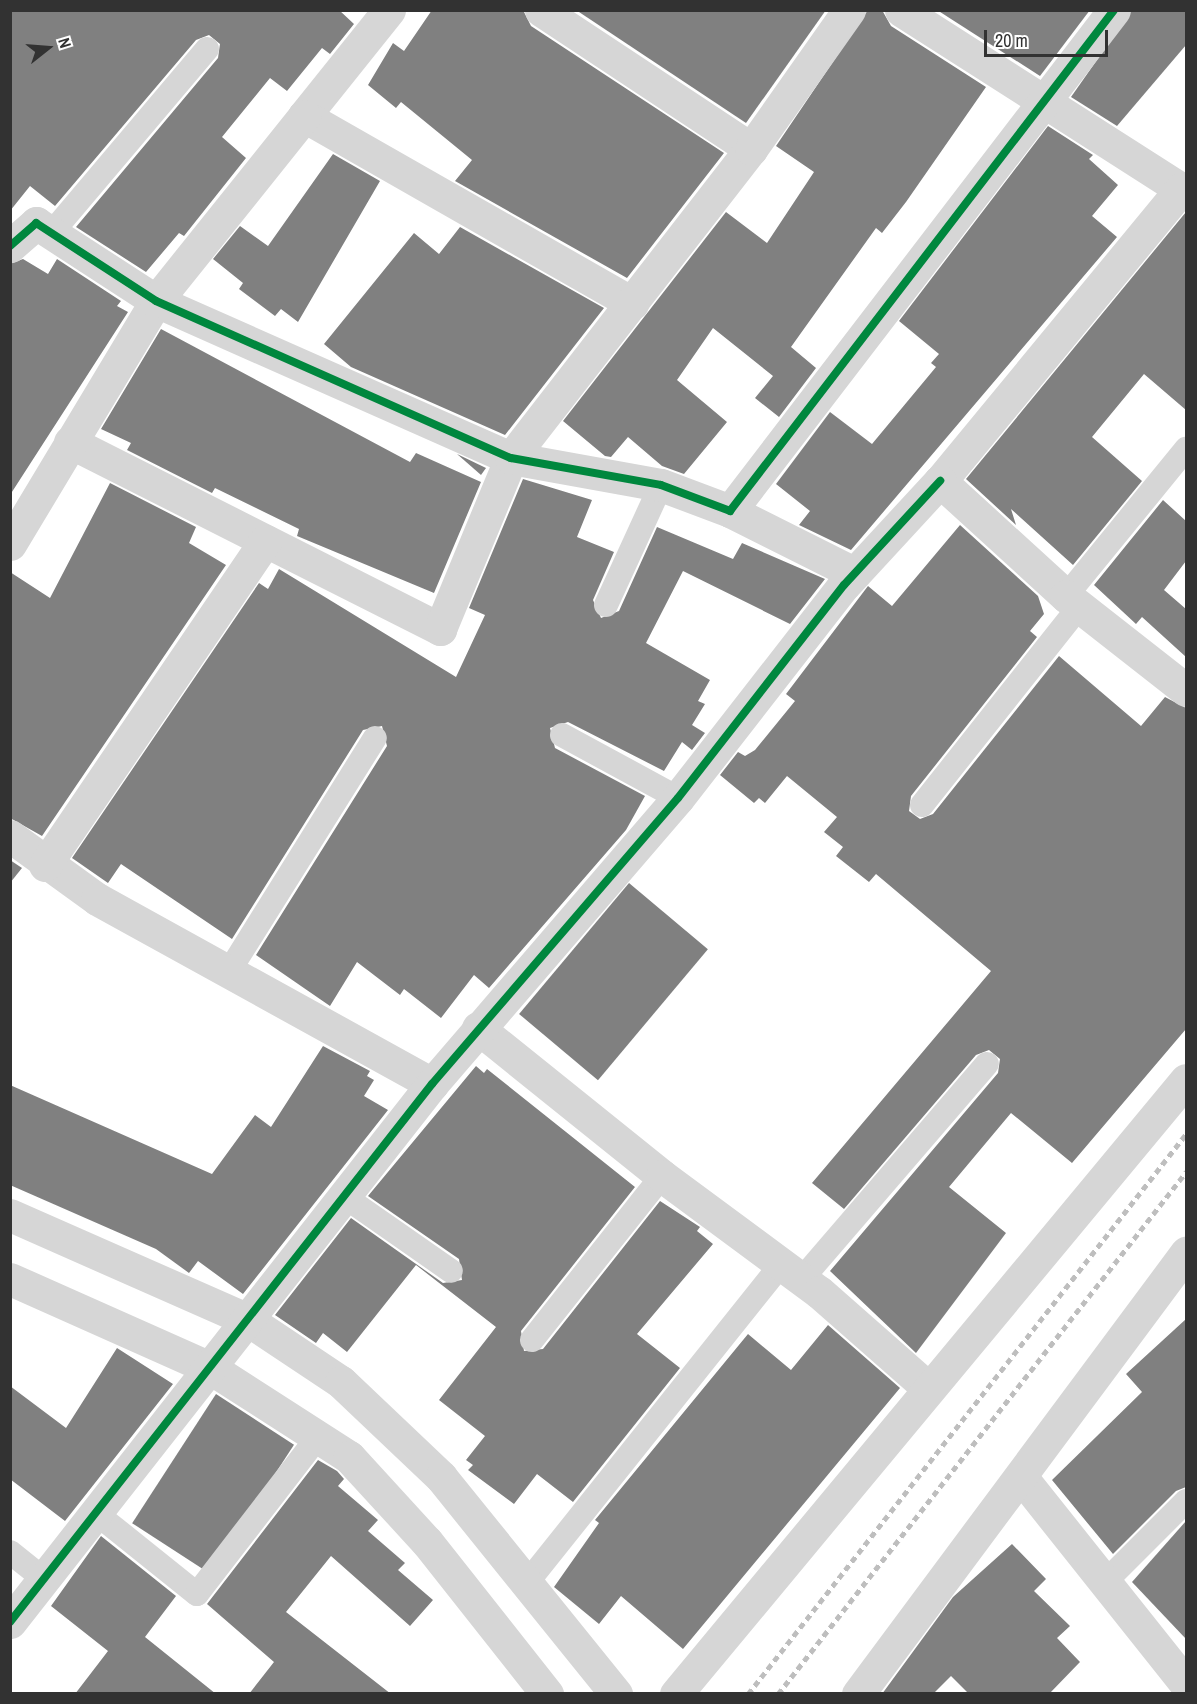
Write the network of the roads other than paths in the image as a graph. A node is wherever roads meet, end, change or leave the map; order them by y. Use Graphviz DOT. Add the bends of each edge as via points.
graph roads {
  1 [pos="389,10"];
  2 [pos="541,10"];
  3 [pos="849,10"];
  4 [pos="901,10"];
  5 [pos="1114,10"];
  6 [pos="207,49"];
  7 [pos="1042,99"];
  8 [pos="304,116"];
  9 [pos="751,149"];
  10 [pos="1184,190"];
  11 [pos="54,230"];
  12 [pos="10,246"];
  13 [pos="156,301"];
  14 [pos="632,303"];
  15 [pos="70,442"];
  16 [pos="1186,449"];
  17 [pos="511,458"];
  18 [pos="940,481"];
  19 [pos="661,484"];
  20 [pos="730,511"];
  21 [pos="265,541"];
  22 [pos="10,544"];
  23 [pos="854,573"];
  24 [pos="1073,601"];
  25 [pos="606,605"];
  26 [pos="1186,690"];
  27 [pos="562,735"];
  28 [pos="375,738"];
  29 [pos="678,798"];
  30 [pos="922,805"];
  31 [pos="10,836"];
  32 [pos="45,865"];
  33 [pos="228,973"];
  34 [pos="478,1028"];
  35 [pos="987,1064"];
  36 [pos="1186,1080"];
  37 [pos="432,1084"];
  38 [pos="662,1176"];
  39 [pos="345,1197"];
  40 [pos="10,1215"];
  41 [pos="1186,1253"];
  42 [pos="451,1271"];
  43 [pos="791,1272"];
  44 [pos="10,1279"];
  45 [pos="248,1320"];
  46 [pos="532,1340"];
  47 [pos="212,1369"];
  48 [pos="927,1387"];
  49 [pos="318,1437"];
  50 [pos="1022,1478"];
  51 [pos="1186,1501"];
  52 [pos="97,1514"];
  53 [pos="10,1552"];
  54 [pos="44,1579"];
  55 [pos="1104,1583"];
  56 [pos="526,1584"];
  57 [pos="10,1622"];
  58 [pos="1182,1668"];
  59 [pos="547,1694"];
  60 [pos="616,1694"];
  61 [pos="676,1694"];
  62 [pos="858,1694"];
  1 -- 8 [label="street"];
  2 -- 9 [label="street"];
  3 -- 9 [label="street"];
  4 -- 7 [label="street"];
  5 -- 7 [label="street"];
  6 -- 11 [label="lane"];
  7 -- 10 [label="street"];
  7 -- 20 [label="street"];
  8 -- 13 [label="street"];
  8 -- 14 [label="street"];
  9 -- 14 [label="street"];
  10 -- 18 [label="street"];
  11 -- 12 [label="street" via="36,223"];
  11 -- 13 [label="street"];
  13 -- 15 [label="street"];
  13 -- 17 [label="street"];
  14 -- 17 [label="street"];
  15 -- 21 [label="street"];
  15 -- 22 [label="street"];
  16 -- 24 [label="lane"];
  17 -- 19 [label="street"];
  17 -- 21 [label="street" via="440,629"];
  18 -- 23 [label="street"];
  18 -- 24 [label="street"];
  19 -- 20 [label="street"];
  19 -- 25 [label="lane"];
  20 -- 23 [label="street"];
  21 -- 32 [label="street"];
  23 -- 29 [label="street"];
  24 -- 26 [label="street"];
  24 -- 30 [label="lane"];
  27 -- 29 [label="lane"];
  28 -- 33 [label="lane"];
  29 -- 34 [label="street"];
  31 -- 32 [label="street"];
  32 -- 33 [label="street"];
  33 -- 37 [label="street"];
  34 -- 37 [label="street"];
  34 -- 38 [label="street"];
  35 -- 43 [label="lane"];
  36 -- 48 [label="street"];
  37 -- 39 [label="street"];
  38 -- 43 [label="street"];
  38 -- 46 [label="lane"];
  39 -- 42 [label="lane"];
  39 -- 45 [label="street"];
  40 -- 45 [label="street"];
  41 -- 50 [label="street"];
  43 -- 48 [label="street"];
  43 -- 56 [label="lane"];
  44 -- 47 [label="street"];
  45 -- 47 [label="street"];
  45 -- 56 [label="street" via="350,1390 441,1477"];
  47 -- 49 [label="street"];
  47 -- 52 [label="street"];
  48 -- 61 [label="street"];
  49 -- 52 [label="lane" via="197,1594"];
  49 -- 59 [label="street" via="349,1457 427,1542"];
  50 -- 55 [label="street"];
  50 -- 62 [label="street"];
  51 -- 55 [label="lane"];
  52 -- 54 [label="street"];
  53 -- 54 [label="lane"];
  54 -- 57 [label="street"];
  55 -- 58 [label="street"];
  56 -- 60 [label="street"];
}
